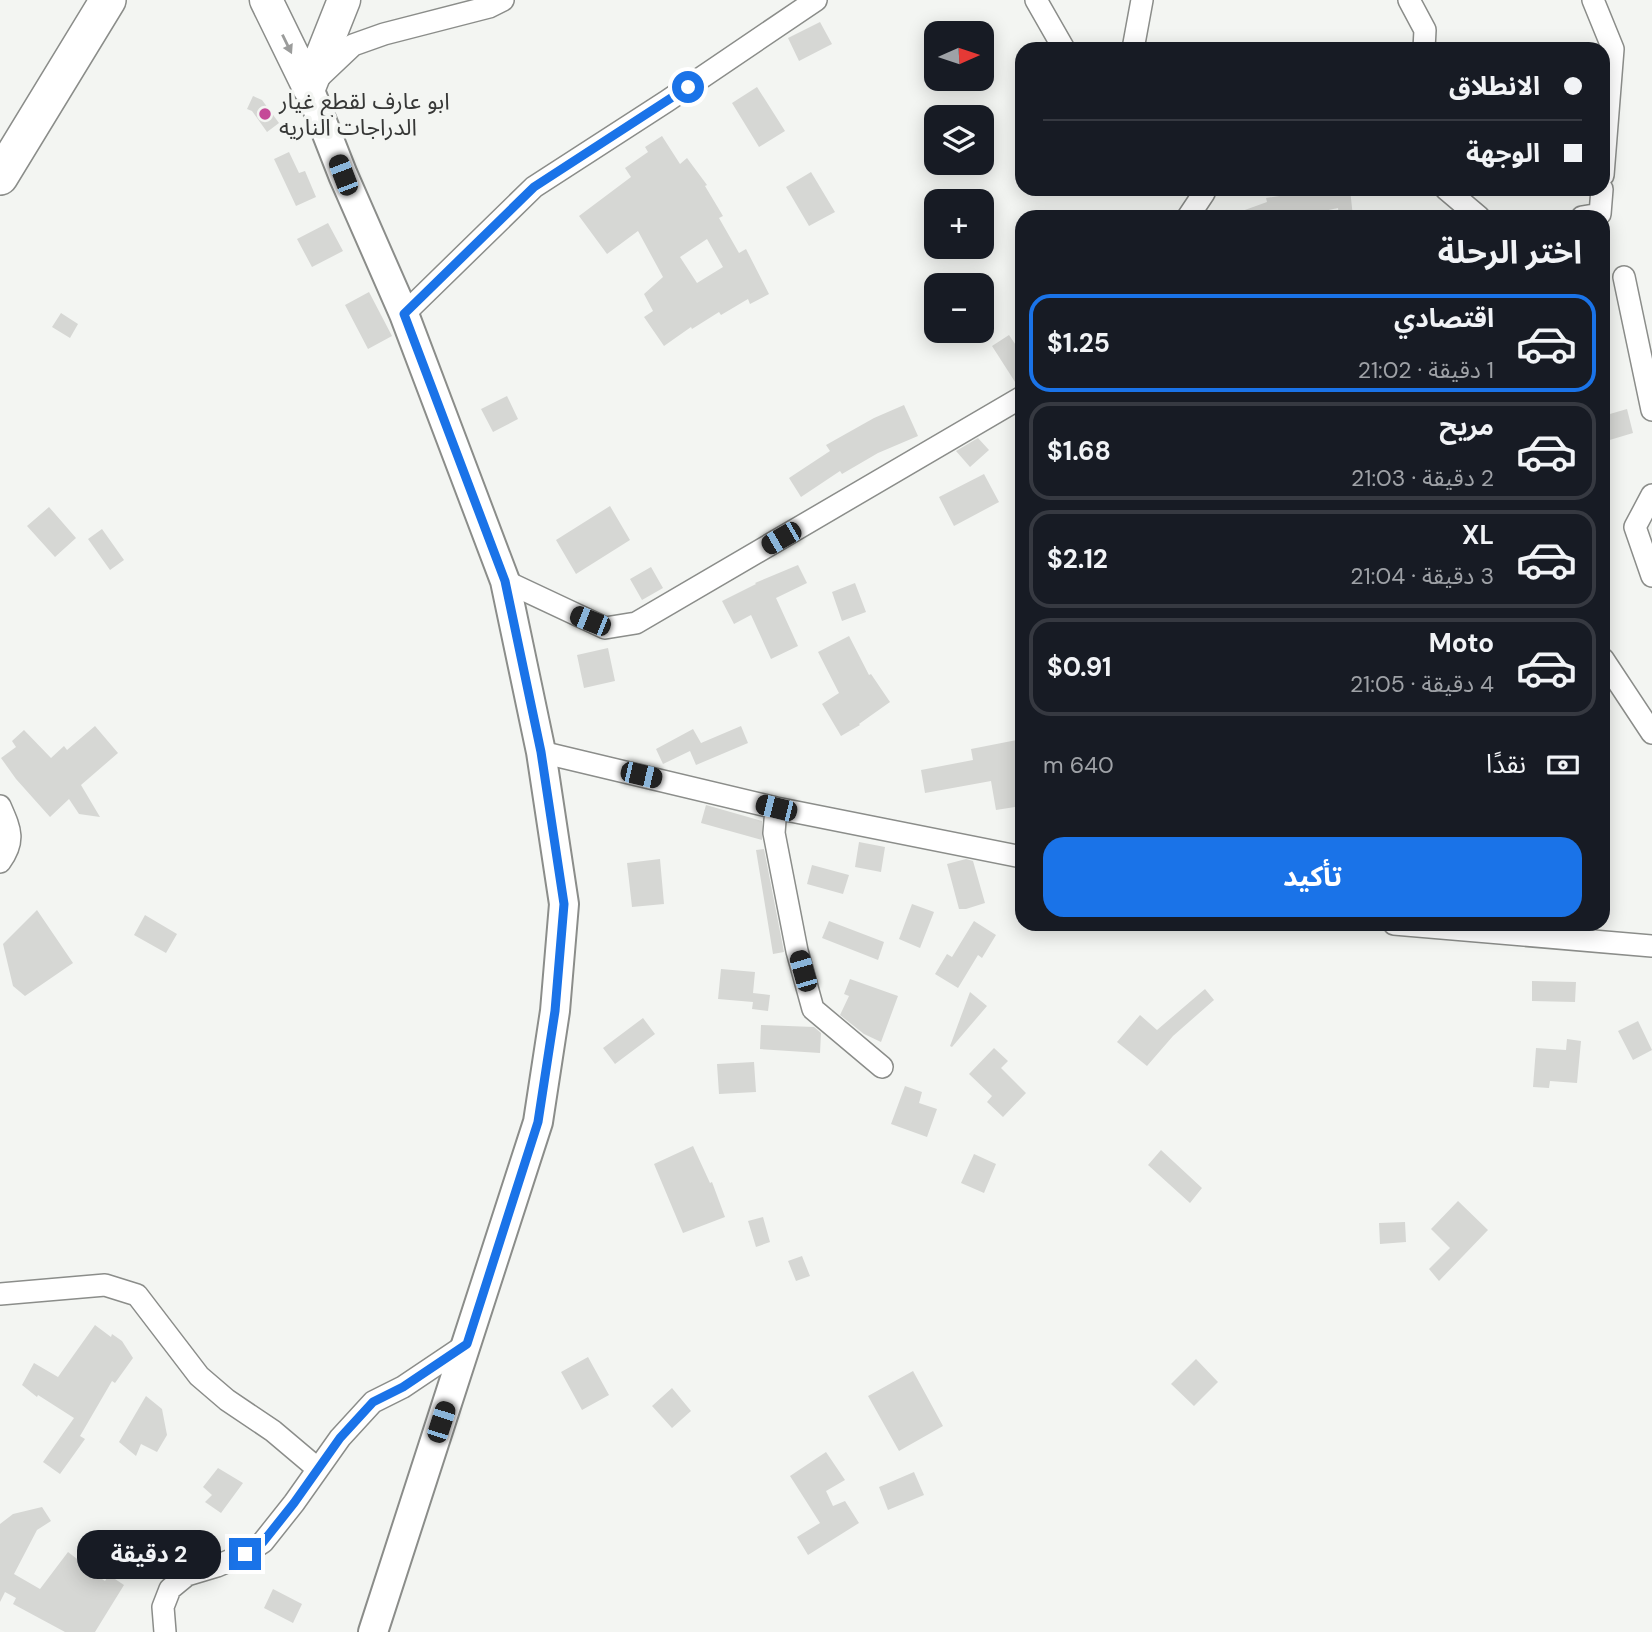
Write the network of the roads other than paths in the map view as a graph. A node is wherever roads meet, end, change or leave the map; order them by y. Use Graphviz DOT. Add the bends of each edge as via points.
graph roads {
  1 [pos="108,0"];
  2 [pos="266,0"];
  3 [pos="344,0"];
  4 [pos="503,0"];
  5 [pos="816,0"];
  6 [pos="1036,0"];
  7 [pos="1142,0"];
  8 [pos="1409,0"];
  9 [pos="1593,0"];
  10 [pos="1060,42"];
  11 [pos="1134,42"];
  12 [pos="1424,42"];
  13 [pos="1610,87"];
  14 [pos="309,88"];
  15 [pos="0,177"];
  16 [pos="1454,196"];
  17 [pos="1471,210"];
  18 [pos="1624,276"];
  19 [pos="404,314"];
  20 [pos="1015,401"];
  21 [pos="1652,410"];
  22 [pos="1652,495"];
  23 [pos="1652,576"];
  24 [pos="505,581"];
  25 [pos="1610,670"];
  26 [pos="1652,733"];
  27 [pos="541,752"];
  28 [pos="0,806"];
  29 [pos="776,808"];
  30 [pos="1015,856"];
  31 [pos="0,862"];
  32 [pos="1476,931"];
  33 [pos="1652,946"];
  34 [pos="882,1067"];
  35 [pos="0,1294"];
  36 [pos="467,1344"];
  37 [pos="318,1469"];
  38 [pos="165,1632"];
  39 [pos="373,1632"];
  1 -- 15 [label="main road"];
  2 -- 14 [label="main road, one-way"];
  3 -- 14 [label="main road"];
  4 -- 14 [label="street" via="353,45"];
  5 -- 19 [label="street" via="534,187"];
  6 -- 10 [label="street"];
  7 -- 11 [label="street"];
  8 -- 12 [label="street" via="1425,30"];
  9 -- 13 [label="street" via="1613,49"];
  14 -- 19 [label="street"];
  16 -- 17 [label="street"];
  18 -- 21 [label="street"];
  19 -- 24 [label="street"];
  20 -- 24 [label="street" via="636,623 606,628"];
  22 -- 23 [label="street" via="1635,527"];
  24 -- 27 [label="street"];
  25 -- 26 [label="street"];
  27 -- 29 [label="street"];
  27 -- 36 [label="street" via="564,904 555,1011 538,1122"];
  28 -- 31 [label="street" via="11,843"];
  29 -- 30 [label="street"];
  29 -- 34 [label="street" via="774,833 813,1009"];
  32 -- 33 [label="street"];
  35 -- 37 [label="street" via="105,1285 137,1295 199,1376"];
  36 -- 37 [label="street" via="373,1402"];
  36 -- 39 [label="street"];
  37 -- 38 [label="street" via="263,1542 218,1566 187,1575 170,1589 163,1607"];
}
